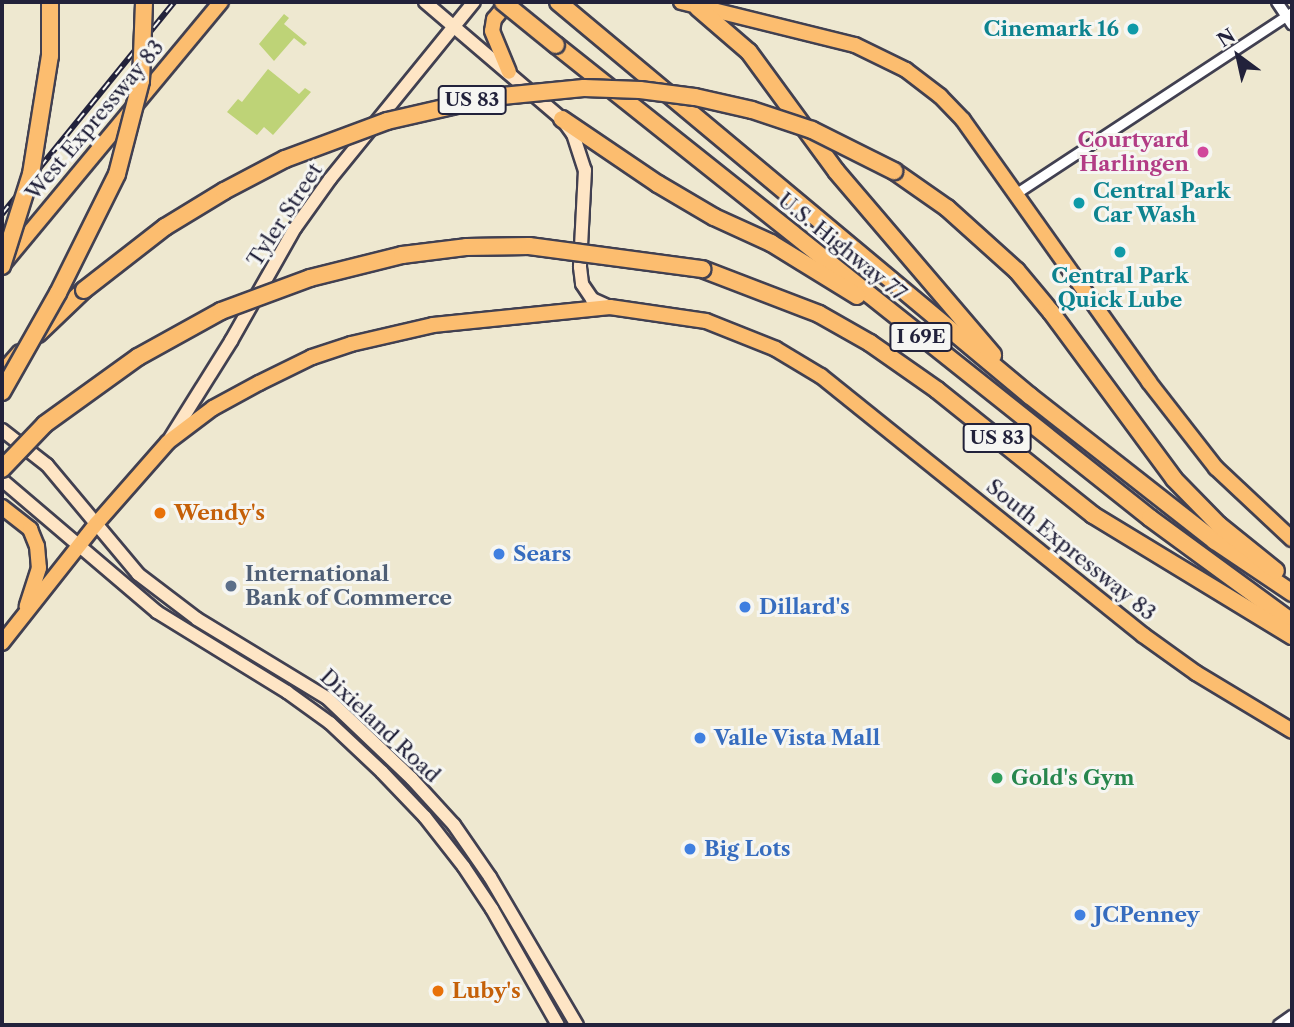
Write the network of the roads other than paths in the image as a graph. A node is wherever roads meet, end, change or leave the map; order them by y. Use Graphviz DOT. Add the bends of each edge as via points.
graph roads {
  1 [pos="50,2"];
  2 [pos="144,2"];
  3 [pos="221,2"];
  4 [pos="425,2"];
  5 [pos="474,2"];
  6 [pos="505,2"];
  7 [pos="558,2"];
  8 [pos="681,2"];
  9 [pos="1277,2"];
  10 [pos="698,8"];
  11 [pos="1290,17"];
  12 [pos="456,26"];
  13 [pos="509,72"];
  14 [pos="562,119"];
  15 [pos="1015,194"];
  16 [pos="2,265"];
  17 [pos="610,307"];
  18 [pos="918,335"];
  19 [pos="2,374"];
  20 [pos="2,392"];
  21 [pos="1030,396"];
  22 [pos="2,430"];
  23 [pos="168,442"];
  24 [pos="2,469"];
  25 [pos="2,480"];
  26 [pos="2,507"];
  27 [pos="96,524"];
  28 [pos="1292,539"];
  29 [pos="79,546"];
  30 [pos="1292,585"];
  31 [pos="1292,593"];
  32 [pos="25,614"];
  33 [pos="1292,622"];
  34 [pos="1292,636"];
  35 [pos="2,643"];
  36 [pos="1292,731"];
  37 [pos="1292,1016"];
  38 [pos="558,1025"];
  39 [pos="577,1025"];
  40 [pos="1279,1025"];
  1 -- 16 [label="highway, bridge" via="50,56 33,162"];
  2 -- 20 [label="highway, bridge" via="141,81 117,174"];
  3 -- 16 [label="main road, West Expressway 83"];
  4 -- 12 [label="main road, South Expressway 83"];
  5 -- 12 [label="main road, Tyler Street"];
  6 -- 13 [label="main road" via="492,31"];
  6 -- 18 [label="highway, U.S. Highway 77 / I 69E, bridge"];
  7 -- 21 [label="highway, U.S. Highway 77 / I 69E"];
  8 -- 10 [label="main road"];
  9 -- 11 [label="street"];
  10 -- 15 [label="main road" via="839,40 906,70 963,120"];
  10 -- 21 [label="highway" via="749,52 861,201"];
  11 -- 15 [label="street"];
  12 -- 13 [label="main road, South Expressway 83"];
  12 -- 23 [label="main road, Tyler Street" via="295,228"];
  13 -- 14 [label="main road, South Expressway 83"];
  14 -- 17 [label="main road, South Expressway 83" via="582,154 585,170 582,284 592,299"];
  14 -- 18 [label="highway" via="658,184 771,243"];
  15 -- 28 [label="main road" via="1216,468"];
  17 -- 23 [label="main road" via="433,325 351,344 259,383 214,408"];
  17 -- 36 [label="main road, South Expressway 83" via="706,321 755,339 821,376 1143,635"];
  18 -- 33 [label="highway, U.S. Highway 77 / I 69E" via="1150,518"];
  19 -- 30 [label="highway, US 83, bridge" via="84,290 137,247 254,174 318,145 445,106 528,92 584,88 681,94 782,119 840,143 894,171 947,208 1017,271 1174,479 1219,525"];
  21 -- 31 [label="highway, U.S. Highway 77 / I 69E" via="1215,541"];
  22 -- 27 [label="main road, Dixieland Road" via="47,465"];
  23 -- 27 [label="main road"];
  24 -- 34 [label="highway, US 83, bridge" via="45,424 138,357 221,311 310,278 402,255 466,247 517,246 702,269 819,314 870,343 1093,514"];
  25 -- 29 [label="main road, Dixieland Road"];
  26 -- 32 [label="main road" via="30,529 37,546 39,568"];
  27 -- 29 [label="main road"];
  27 -- 39 [label="main road, Dixieland Road" via="130,566 156,589 327,698 412,779 478,859"];
  29 -- 32 [label="main road"];
  29 -- 38 [label="main road, Dixieland Road" via="158,612 330,723 382,772 464,867"];
  32 -- 35 [label="main road"];
  37 -- 40 [label="street"];
}
